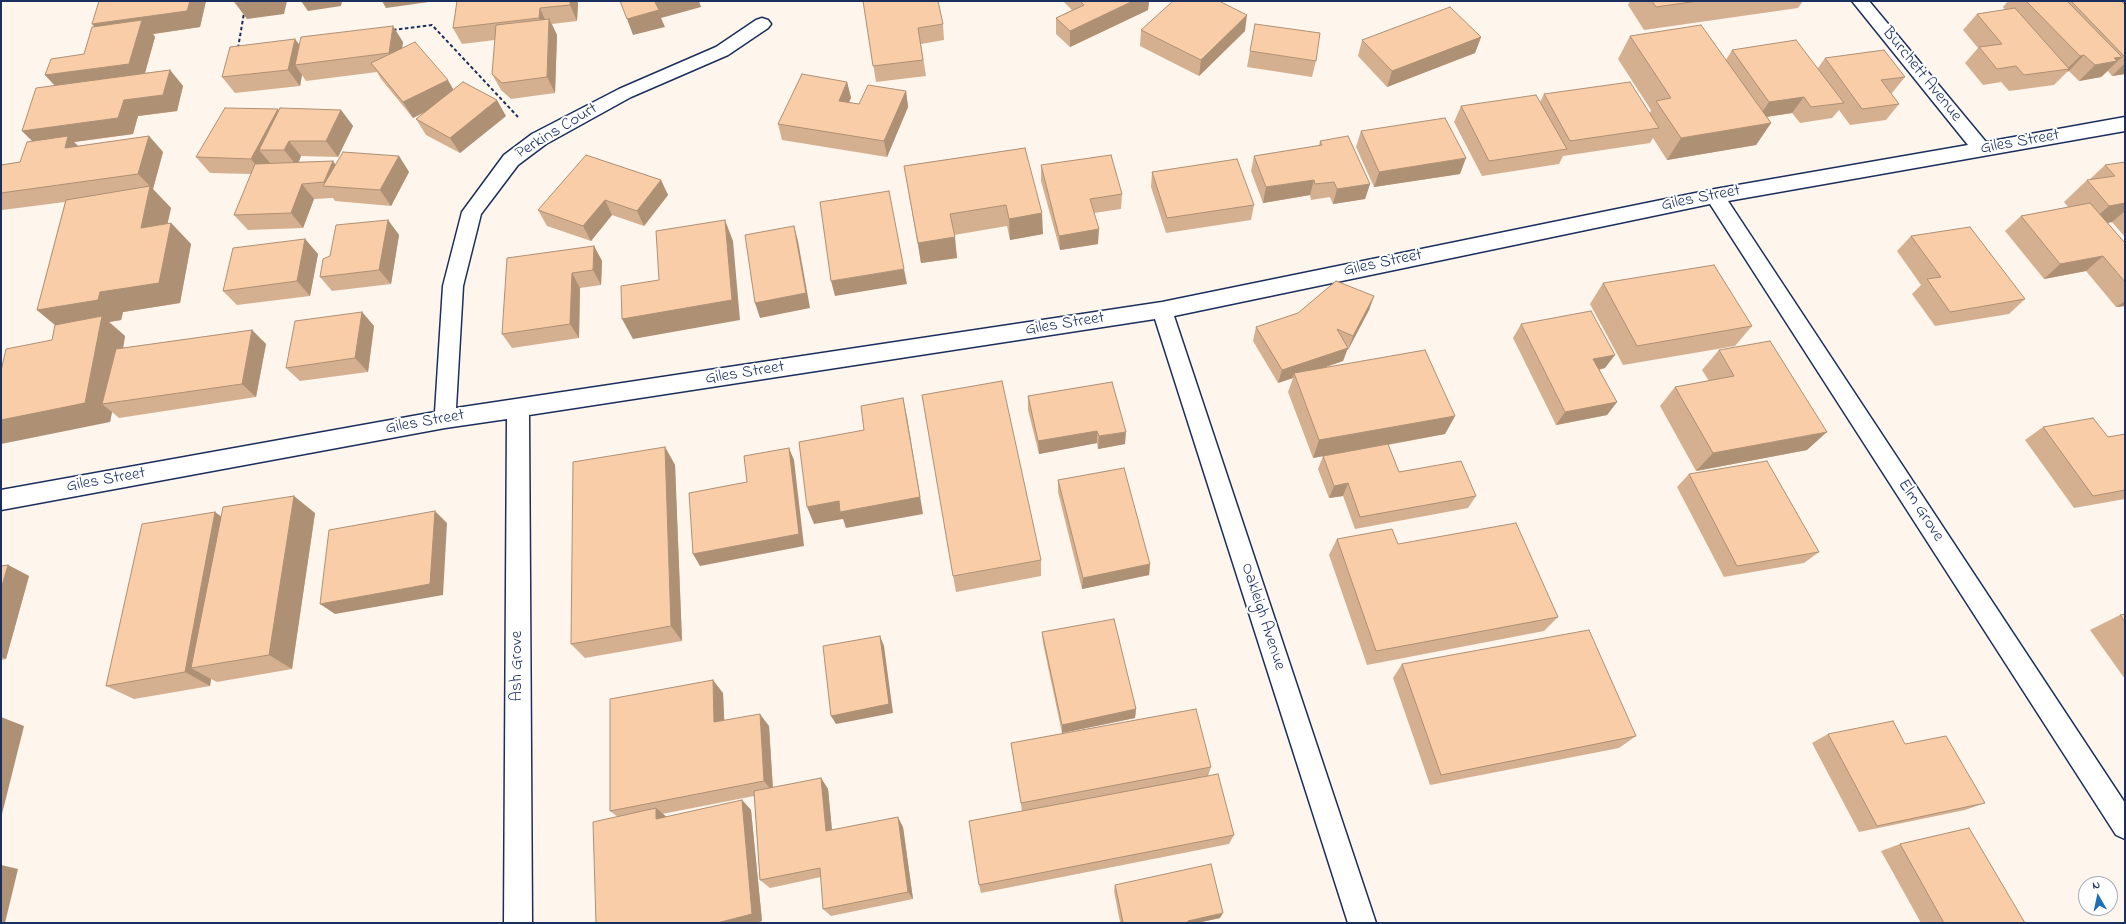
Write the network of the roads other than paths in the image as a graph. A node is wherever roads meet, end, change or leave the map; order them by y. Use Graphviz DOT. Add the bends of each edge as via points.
graph roads {
  1 [pos="1860,1"];
  2 [pos="762,24"];
  3 [pos="2125,124"];
  4 [pos="1982,149"];
  5 [pos="1716,196"];
  6 [pos="1162,310"];
  7 [pos="518,408"];
  8 [pos="445,419"];
  9 [pos="1,500"];
  10 [pos="2125,826"];
  11 [pos="518,923"];
  12 [pos="1362,923"];
  1 -- 4 [label="street, Burchett Avenue"];
  2 -- 8 [label="street, Perkins Court" via="722,51 625,93 539,139 511,160 472,212 453,286"];
  3 -- 4 [label="street, Giles Street"];
  4 -- 5 [label="street, Giles Street"];
  5 -- 6 [label="street, Giles Street"];
  5 -- 10 [label="street, Elm Grove"];
  6 -- 7 [label="street, Giles Street"];
  6 -- 12 [label="street, Oakleigh Avenue"];
  7 -- 8 [label="street, Giles Street"];
  7 -- 11 [label="street, Ash Grove"];
  8 -- 9 [label="street, Giles Street"];
}
